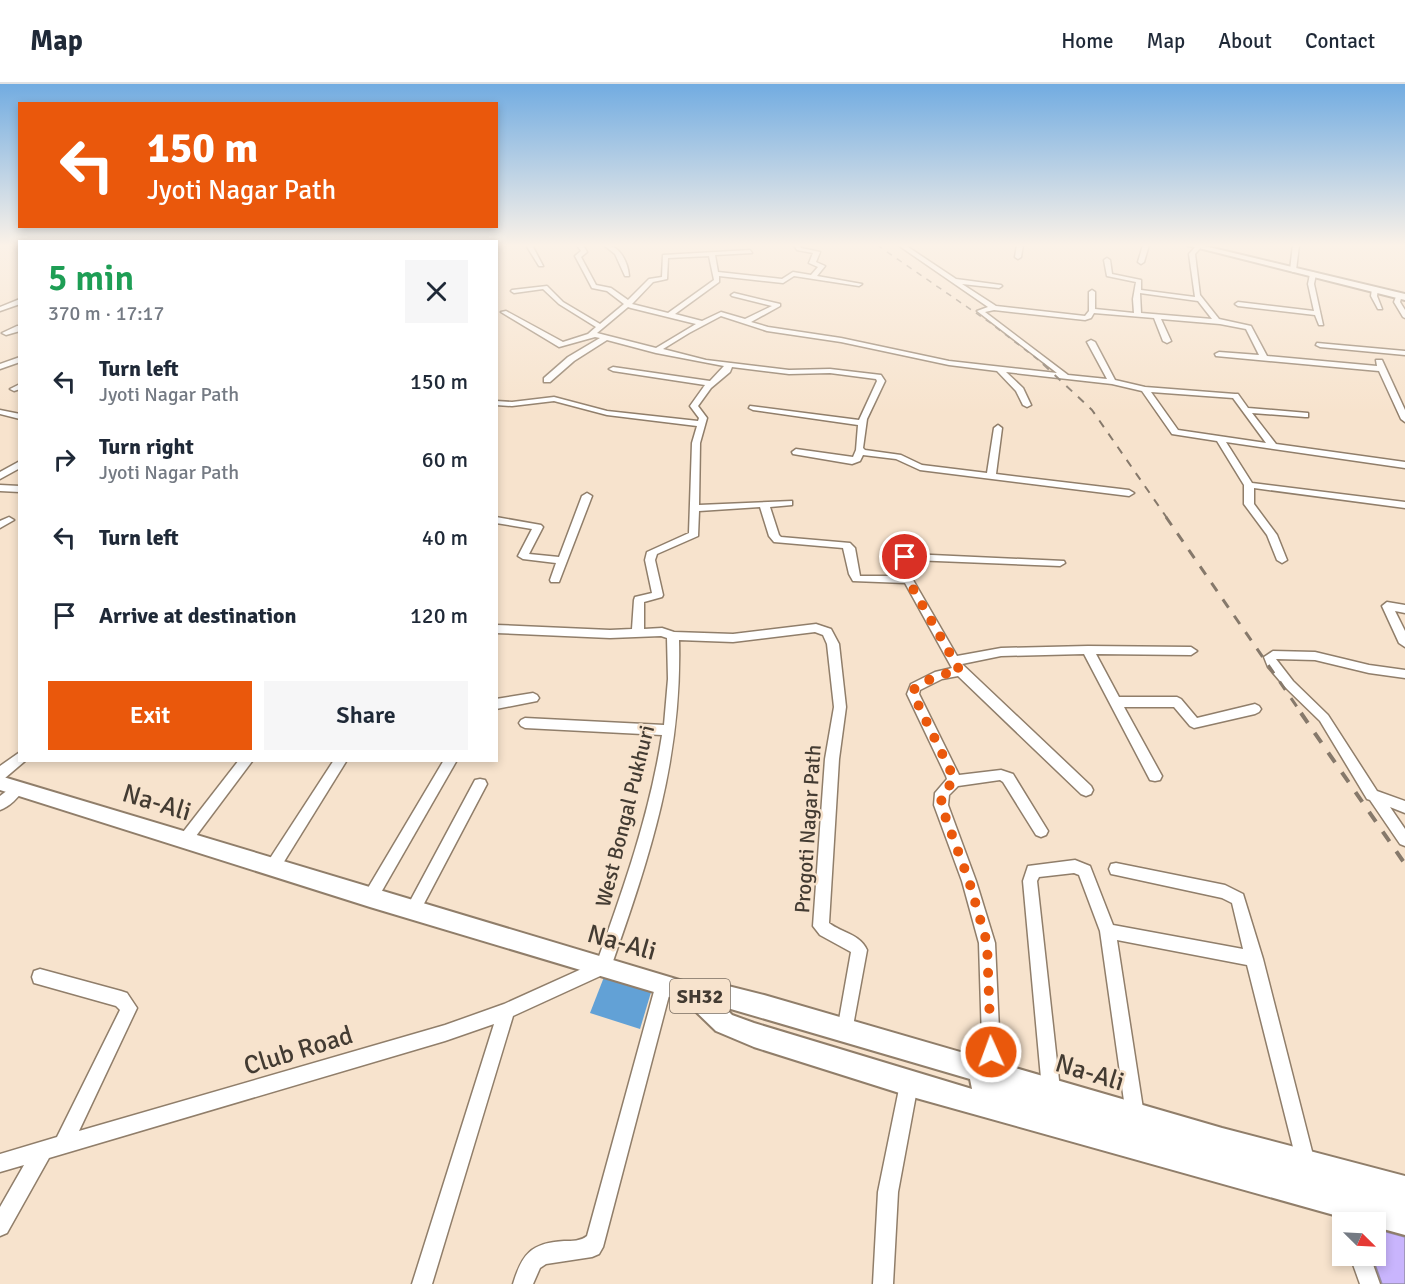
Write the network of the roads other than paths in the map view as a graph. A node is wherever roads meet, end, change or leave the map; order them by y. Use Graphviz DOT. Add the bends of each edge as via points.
graph roads {
  1 [pos="18,301"];
  2 [pos="559,301"];
  3 [pos="622,301"];
  4 [pos="631,301"];
  5 [pos="689,301"];
  6 [pos="760,301"];
  7 [pos="984,301"];
  8 [pos="1092,301"];
  9 [pos="1137,301"];
  10 [pos="1200,301"];
  11 [pos="1315,301"];
  12 [pos="1376,301"];
  13 [pos="1398,301"];
  14 [pos="1238,304"];
  15 [pos="627,305"];
  16 [pos="994,308"];
  17 [pos="0,309"];
  18 [pos="1380,309"];
  19 [pos="1092,311"];
  20 [pos="504,312"];
  21 [pos="1318,313"];
  22 [pos="671,314"];
  23 [pos="1138,316"];
  24 [pos="1405,316"];
  25 [pos="1157,317"];
  26 [pos="702,322"];
  27 [pos="745,322"];
  28 [pos="1220,322"];
  29 [pos="1321,324"];
  30 [pos="600,327"];
  31 [pos="18,329"];
  32 [pos="6,333"];
  33 [pos="593,335"];
  34 [pos="605,338"];
  35 [pos="1167,341"];
  36 [pos="1091,342"];
  37 [pos="1320,345"];
  38 [pos="1373,350"];
  39 [pos="656,351"];
  40 [pos="1219,354"];
  41 [pos="1405,354"];
  42 [pos="1264,358"];
  43 [pos="18,360"];
  44 [pos="729,364"];
  45 [pos="0,367"];
  46 [pos="613,369"];
  47 [pos="999,369"];
  48 [pos="1382,369"];
  49 [pos="1065,376"];
  50 [pos="547,380"];
  51 [pos="1112,382"];
  52 [pos="710,384"];
  53 [pos="1145,389"];
  54 [pos="498,403"];
  55 [pos="1027,405"];
  56 [pos="753,408"];
  57 [pos="1246,410"];
  58 [pos="0,412"];
  59 [pos="18,416"];
  60 [pos="1305,416"];
  61 [pos="1405,419"];
  62 [pos="862,423"];
  63 [pos="702,424"];
  64 [pos="998,428"];
  65 [pos="1220,439"];
  66 [pos="1272,444"];
  67 [pos="860,450"];
  68 [pos="796,452"];
  69 [pos="18,465"];
  70 [pos="1405,465"];
  71 [pos="0,476"];
  72 [pos="991,476"];
  73 [pos="1249,485"];
  74 [pos="0,488"];
  75 [pos="18,489"];
  76 [pos="1129,493"];
  77 [pos="587,496"];
  78 [pos="789,503"];
  79 [pos="764,504"];
  80 [pos="1405,505"];
  81 [pos="695,508"];
  82 [pos="498,520"];
  83 [pos="1282,560"];
  84 [pos="563,561"];
  85 [pos="1060,563"];
  86 [pos="555,580"];
  87 [pos="908,580"];
  88 [pos="1405,609"];
  89 [pos="498,629"];
  90 [pos="638,633"];
  91 [pos="673,636"];
  92 [pos="1405,643"];
  93 [pos="1088,650"];
  94 [pos="1191,651"];
  95 [pos="956,666"];
  96 [pos="1405,674"];
  97 [pos="533,698"];
  98 [pos="1117,702"];
  99 [pos="498,704"];
  100 [pos="1255,709"];
  101 [pos="525,723"];
  102 [pos="669,730"];
  103 [pos="18,759"];
  104 [pos="245,762"];
  105 [pos="340,762"];
  106 [pos="450,762"];
  107 [pos="0,774"];
  108 [pos="1155,776"];
  109 [pos="954,781"];
  110 [pos="480,784"];
  111 [pos="9,786"];
  112 [pos="1086,790"];
  113 [pos="1376,798"];
  114 [pos="0,804"];
  115 [pos="1405,807"];
  116 [pos="1041,831"];
  117 [pos="185,840"];
  118 [pos="1405,840"];
  119 [pos="272,868"];
  120 [pos="1116,869"];
  121 [pos="370,898"];
  122 [pos="412,910"];
  123 [pos="1108,931"];
  124 [pos="1255,959"];
  125 [pos="603,967"];
  126 [pos="40,977"];
  127 [pos="664,984"];
  128 [pos="696,996"];
  129 [pos="506,1011"];
  130 [pos="845,1030"];
  131 [pos="992,1074"];
  132 [pos="909,1084"];
  133 [pos="1051,1089"];
  134 [pos="1135,1115"];
  135 [pos="63,1145"];
  136 [pos="43,1151"];
  137 [pos="0,1163"];
  138 [pos="1306,1164"];
  139 [pos="1405,1189"];
  140 [pos="1405,1206"];
  141 [pos="1339,1212"];
  142 [pos="1386,1219"];
  143 [pos="1405,1222"];
  144 [pos="0,1226"];
  145 [pos="1364,1266"];
  146 [pos="422,1284"];
  147 [pos="523,1284"];
  148 [pos="883,1284"];
  149 [pos="1370,1284"];
  1 -- 17 [label="street"];
  2 -- 30 [label="street"];
  3 -- 15 [label="street"];
  4 -- 15 [label="street"];
  5 -- 22 [label="street"];
  6 -- 27 [label="street" via="778,305"];
  7 -- 16 [label="street"];
  8 -- 19 [label="street"];
  9 -- 23 [label="street"];
  10 -- 28 [label="street"];
  11 -- 21 [label="street"];
  12 -- 18 [label="street"];
  13 -- 24 [label="street"];
  14 -- 21 [label="street"];
  15 -- 22 [label="street"];
  15 -- 30 [label="street"];
  16 -- 19 [label="street" via="1085,318"];
  16 -- 49 [label="street" via="980,313"];
  19 -- 23 [label="street"];
  20 -- 33 [label="street" via="562,345"];
  21 -- 29 [label="street"];
  22 -- 26 [label="street"];
  23 -- 25 [label="street"];
  25 -- 28 [label="street"];
  25 -- 35 [label="street"];
  26 -- 27 [label="street" via="721,314"];
  26 -- 39 [label="street"];
  27 -- 47 [label="street" via="949,363"];
  28 -- 42 [label="street" via="1249,327"];
  30 -- 33 [label="street"];
  31 -- 32 [label="street"];
  33 -- 34 [label="street"];
  34 -- 39 [label="street"];
  34 -- 50 [label="street"];
  36 -- 51 [label="street"];
  37 -- 38 [label="street"];
  38 -- 41 [label="street"];
  38 -- 48 [label="street"];
  39 -- 44 [label="street"];
  40 -- 42 [label="street"];
  42 -- 48 [label="street"];
  43 -- 45 [label="street"];
  44 -- 52 [label="street"];
  44 -- 62 [label="street" via="878,377 881,381"];
  46 -- 52 [label="street"];
  47 -- 49 [label="street"];
  47 -- 55 [label="street" via="1020,390"];
  48 -- 61 [label="street"];
  49 -- 51 [label="street"];
  51 -- 53 [label="street"];
  52 -- 63 [label="street" via="694,406 703,416"];
  53 -- 57 [label="street" via="1232,395"];
  53 -- 65 [label="street" via="1175,432"];
  54 -- 63 [label="street" via="554,399 607,413"];
  56 -- 62 [label="street"];
  57 -- 60 [label="street"];
  57 -- 66 [label="street"];
  58 -- 59 [label="street"];
  62 -- 67 [label="street"];
  63 -- 81 [label="street" via="696,443"];
  64 -- 72 [label="street"];
  65 -- 66 [label="street"];
  65 -- 73 [label="street"];
  66 -- 70 [label="street"];
  67 -- 68 [label="street" via="852,461"];
  67 -- 72 [label="street" via="902,458 916,466"];
  69 -- 71 [label="street"];
  72 -- 76 [label="street"];
  73 -- 80 [label="street"];
  73 -- 83 [label="street" via="1249,504 1272,536"];
  74 -- 75 [label="street"];
  77 -- 84 [label="street"];
  78 -- 79 [label="street"];
  79 -- 81 [label="street"];
  79 -- 87 [label="street" via="778,540 846,545 857,579"];
  81 -- 90 [label="street" via="694,534 652,552 650,560 658,595 639,600"];
  82 -- 84 [label="street" via="538,527 523,556"];
  84 -- 86 [label="street"];
  85 -- 87 [label="street" via="905,557 902,561"];
  87 -- 95 [label="street"];
  88 -- 92 [label="street" via="1387,606"];
  89 -- 90 [label="street"];
  90 -- 91 [label="street" via="666,632"];
  91 -- 102 [label="street, West Bongal Pukhuri" via="675,680"];
  91 -- 130 [label="street, Progoti Nagar Path" via="733,638 816,628 827,632 832,644 840,716 832,759 821,926 829,934 852,942 859,950"];
  93 -- 94 [label="street"];
  93 -- 95 [label="street" via="1000,652"];
  93 -- 98 [label="street"];
  95 -- 109 [label="street" via="915,687 913,694"];
  95 -- 112 [label="street"];
  96 -- 113 [label="street" via="1315,656 1270,657 1289,684 1324,718"];
  97 -- 99 [label="street"];
  98 -- 100 [label="street" via="1177,702 1194,723"];
  98 -- 108 [label="street"];
  101 -- 102 [label="street"];
  102 -- 125 [label="street, West Bongal Pukhuri" via="668,750 632,888"];
  103 -- 107 [label="street"];
  104 -- 117 [label="street"];
  105 -- 119 [label="street"];
  106 -- 121 [label="street"];
  109 -- 116 [label="street" via="1008,778"];
  109 -- 131 [label="street" via="942,793 941,805 987,943"];
  110 -- 122 [label="street"];
  111 -- 114 [label="street"];
  111 -- 117 [label="main road, Na-Ali / SH32"];
  113 -- 115 [label="street"];
  113 -- 118 [label="street"];
  117 -- 119 [label="main road, Na-Ali / SH32"];
  119 -- 121 [label="main road, Na-Ali / SH32"];
  120 -- 124 [label="street" via="1233,895 1240,904"];
  121 -- 122 [label="main road, Na-Ali / SH32"];
  122 -- 125 [label="main road, Na-Ali / SH32"];
  123 -- 124 [label="street"];
  123 -- 133 [label="street" via="1085,871 1075,866 1033,871 1030,881"];
  123 -- 134 [label="street"];
  124 -- 138 [label="street"];
  125 -- 127 [label="main road, Na-Ali / SH32"];
  125 -- 129 [label="street, Club Road"];
  126 -- 135 [label="street" via="121,999 129,1008"];
  127 -- 128 [label="main road, Na-Ali / SH32"];
  127 -- 147 [label="street" via="596,1240 585,1249 541,1253 530,1264"];
  128 -- 130 [label="main road, Na-Ali / SH32" via="720,995"];
  128 -- 132 [label="main road" via="715,1017 734,1028"];
  128 -- 140 [label="main road"];
  129 -- 135 [label="street, Club Road" via="446,1033"];
  129 -- 146 [label="street"];
  130 -- 131 [label="main road, Na-Ali / SH32"];
  131 -- 133 [label="main road, Na-Ali / SH32"];
  132 -- 141 [label="main road"];
  132 -- 148 [label="street" via="888,1192"];
  133 -- 134 [label="main road, Na-Ali / SH32"];
  134 -- 138 [label="main road, Na-Ali / SH32"];
  135 -- 136 [label="street, Club Road"];
  136 -- 137 [label="street, Club Road"];
  136 -- 144 [label="street"];
  138 -- 139 [label="main road, Na-Ali / SH32"];
  142 -- 143 [label="main road"];
  145 -- 149 [label="street"];
}
